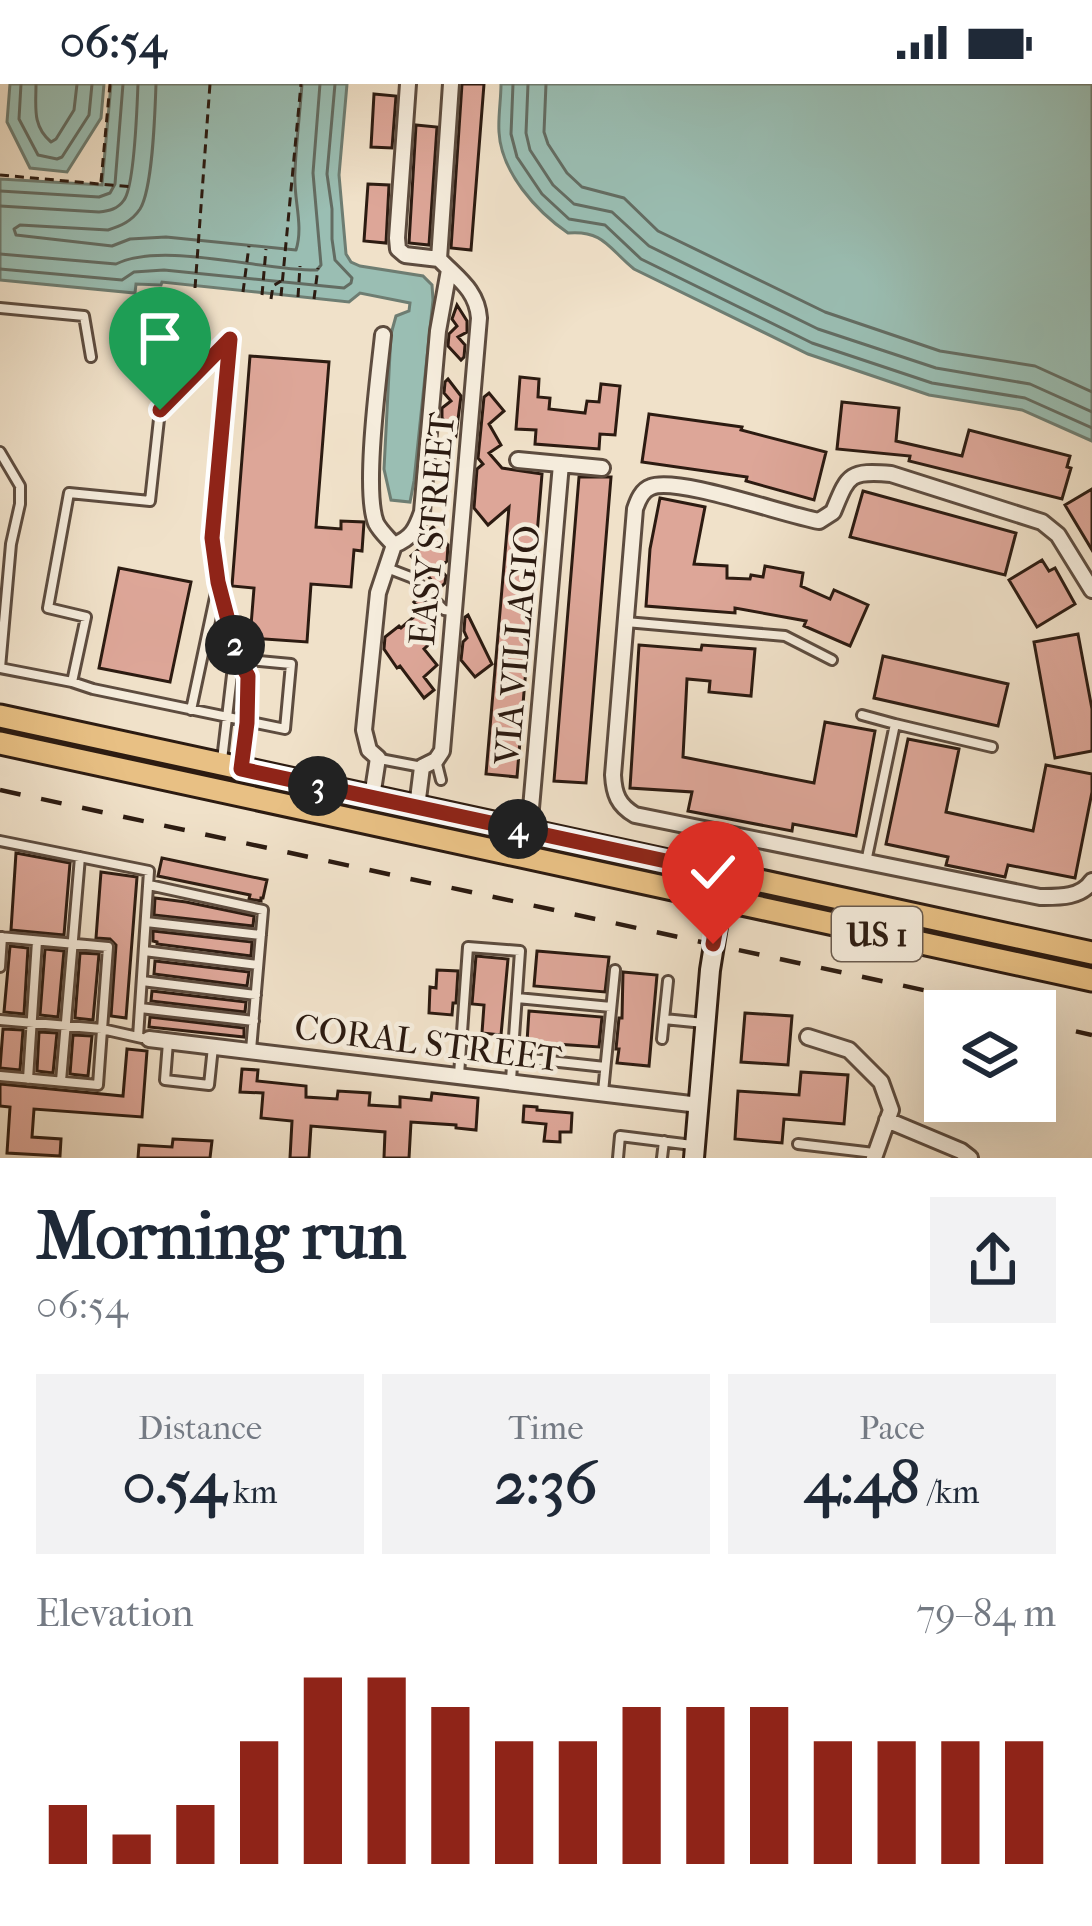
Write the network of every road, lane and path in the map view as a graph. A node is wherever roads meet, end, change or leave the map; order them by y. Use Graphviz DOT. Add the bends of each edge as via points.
graph roads {
  1 [pos="110,84"];
  2 [pos="210,84"];
  3 [pos="301,84"];
  4 [pos="408,84"];
  5 [pos="452,84"];
  6 [pos="0,175"];
  7 [pos="101,184"];
  8 [pos="133,187"];
  9 [pos="249,245"];
  10 [pos="266,249"];
  11 [pos="444,264"];
  12 [pos="300,266"];
  13 [pos="318,268"];
  14 [pos="282,280"];
  15 [pos="195,288"];
  16 [pos="243,292"];
  17 [pos="262,295"];
  18 [pos="281,296"];
  19 [pos="298,297"];
  20 [pos="272,299"];
  21 [pos="314,299"];
  22 [pos="0,308"];
  23 [pos="383,335"];
  24 [pos="91,357"];
  25 [pos="0,452"];
  26 [pos="518,460"];
  27 [pos="561,464"];
  28 [pos="602,467"];
  29 [pos="394,544"];
  30 [pos="385,568"];
  31 [pos="218,582"];
  32 [pos="1092,590"];
  33 [pos="454,612"];
  34 [pos="626,622"];
  35 [pos="238,659"];
  36 [pos="832,660"];
  37 [pos="0,668"];
  38 [pos="72,682"];
  39 [pos="191,710"];
  40 [pos="862,715"];
  41 [pos="0,716"];
  42 [pos="228,718"];
  43 [pos="247,723"];
  44 [pos="895,724"];
  45 [pos="0,743"];
  46 [pos="992,747"];
  47 [pos="378,758"];
  48 [pos="429,764"];
  49 [pos="231,767"];
  50 [pos="441,780"];
  51 [pos="199,785"];
  52 [pos="372,797"];
  53 [pos="417,807"];
  54 [pos="529,831"];
  55 [pos="0,841"];
  56 [pos="80,857"];
  57 [pos="866,864"];
  58 [pos="726,874"];
  59 [pos="1092,881"];
  60 [pos="148,884"];
  61 [pos="721,900"];
  62 [pos="146,922"];
  63 [pos="261,935"];
  64 [pos="1,937"];
  65 [pos="38,940"];
  66 [pos="73,944"];
  67 [pos="144,952"];
  68 [pos="1092,953"];
  69 [pos="258,965"];
  70 [pos="0,967"];
  71 [pos="615,970"];
  72 [pos="1092,980"];
  73 [pos="668,981"];
  74 [pos="142,982"];
  75 [pos="256,995"];
  76 [pos="517,998"];
  77 [pos="611,1007"];
  78 [pos="140,1008"];
  79 [pos="664,1019"];
  80 [pos="0,1020"];
  81 [pos="254,1021"];
  82 [pos="32,1023"];
  83 [pos="705,1023"];
  84 [pos="66,1026"];
  85 [pos="102,1029"];
  86 [pos="808,1037"];
  87 [pos="144,1038"];
  88 [pos="662,1039"];
  89 [pos="168,1042"];
  90 [pos="213,1046"];
  91 [pos="251,1052"];
  92 [pos="513,1057"];
  93 [pos="605,1067"];
  94 [pos="0,1076"];
  95 [pos="459,1076"];
  96 [pos="28,1079"];
  97 [pos="62,1082"];
  98 [pos="511,1082"];
  99 [pos="603,1093"];
  100 [pos="699,1106"];
  101 [pos="887,1120"];
  102 [pos="664,1141"];
  103 [pos="798,1144"];
  104 [pos="695,1152"];
  105 [pos="874,1156"];
  106 [pos="618,1158"];
  107 [pos="662,1158"];
  108 [pos="970,1158"];
  1 -- 7 [label="path"];
  2 -- 15 [label="path"];
  3 -- 14 [label="path"];
  4 -- 11 [label="street" via="398,249"];
  5 -- 11 [label="street"];
  6 -- 7 [label="path"];
  7 -- 8 [label="path"];
  9 -- 16 [label="path"];
  10 -- 17 [label="path"];
  11 -- 29 [label="street" via="422,512 415,532"];
  11 -- 33 [label="street, EASY STREET" via="478,308"];
  12 -- 19 [label="path"];
  13 -- 21 [label="path"];
  14 -- 18 [label="path"];
  14 -- 20 [label="path"];
  22 -- 24 [label="lane" via="84,316"];
  23 -- 29 [label="street" via="373,503"];
  25 -- 37 [label="lane" via="20,486 20,504"];
  26 -- 27 [label="street"];
  27 -- 28 [label="street"];
  27 -- 54 [label="street, VIA VILLAGIO"];
  29 -- 30 [label="street"];
  30 -- 33 [label="lane" via="413,578"];
  30 -- 47 [label="street" via="364,730"];
  31 -- 35 [label="lane"];
  31 -- 38 [label="lane" via="212,538 230,339 160,410 150,501 68,494 48,608 86,617"];
  31 -- 39 [label="lane"];
  32 -- 34 [label="street" via="1042,522 891,474 851,478 819,521 665,484 649,487 635,509"];
  33 -- 48 [label="street, EASY STREET" via="442,751"];
  34 -- 36 [label="lane" via="785,636"];
  34 -- 57 [label="street" via="613,775 623,808"];
  35 -- 42 [label="lane"];
  35 -- 43 [label="lane" via="248,676"];
  35 -- 43 [label="lane" via="291,664 285,729"];
  37 -- 38 [label="lane"];
  38 -- 39 [label="lane"];
  39 -- 42 [label="lane"];
  40 -- 44 [label="lane"];
  41 -- 49 [label="main road, US 1"];
  42 -- 43 [label="lane"];
  42 -- 49 [label="lane"];
  43 -- 49 [label="lane"];
  44 -- 46 [label="lane"];
  44 -- 57 [label="lane"];
  45 -- 51 [label="main road, US 1"];
  47 -- 48 [label="lane"];
  47 -- 52 [label="street"];
  48 -- 50 [label="lane"];
  48 -- 53 [label="street, EASY STREET"];
  49 -- 51 [label="main road"];
  49 -- 52 [label="main road, US 1"];
  51 -- 61 [label="main road, US 1"];
  52 -- 53 [label="main road, US 1"];
  53 -- 54 [label="main road, US 1"];
  54 -- 58 [label="main road, US 1"];
  55 -- 56 [label="lane"];
  56 -- 60 [label="lane" via="149,871"];
  56 -- 66 [label="lane"];
  57 -- 59 [label="street" via="1040,897 1066,897"];
  58 -- 61 [label="street"];
  58 -- 68 [label="main road, US 1"];
  60 -- 62 [label="lane"];
  60 -- 63 [label="lane" via="263,910"];
  61 -- 72 [label="main road, US 1"];
  61 -- 83 [label="street"];
  62 -- 63 [label="lane"];
  62 -- 67 [label="lane"];
  63 -- 69 [label="lane"];
  64 -- 65 [label="lane"];
  64 -- 70 [label="lane"];
  65 -- 66 [label="lane"];
  65 -- 82 [label="lane"];
  66 -- 84 [label="lane"];
  66 -- 85 [label="lane" via="107,947"];
  67 -- 69 [label="lane"];
  67 -- 74 [label="lane"];
  69 -- 75 [label="lane"];
  71 -- 77 [label="lane"];
  73 -- 79 [label="lane"];
  74 -- 75 [label="lane"];
  74 -- 78 [label="lane"];
  75 -- 81 [label="lane"];
  76 -- 77 [label="lane"];
  76 -- 92 [label="lane"];
  76 -- 95 [label="lane" via="520,951 468,947"];
  77 -- 93 [label="lane"];
  78 -- 81 [label="lane"];
  78 -- 87 [label="lane"];
  79 -- 83 [label="lane"];
  79 -- 88 [label="lane"];
  80 -- 82 [label="lane"];
  81 -- 91 [label="lane"];
  82 -- 84 [label="lane"];
  82 -- 96 [label="lane"];
  83 -- 100 [label="street"];
  84 -- 85 [label="lane"];
  84 -- 97 [label="lane"];
  85 -- 87 [label="lane"];
  85 -- 97 [label="lane" via="98,1085"];
  86 -- 101 [label="street" via="849,1050 881,1082"];
  87 -- 89 [label="street, CORAL STREET"];
  89 -- 90 [label="street, CORAL STREET"];
  89 -- 90 [label="lane" via="165,1080 209,1084"];
  90 -- 91 [label="street, CORAL STREET"];
  91 -- 95 [label="street, CORAL STREET"];
  92 -- 93 [label="lane"];
  92 -- 98 [label="lane"];
  93 -- 99 [label="lane"];
  94 -- 96 [label="lane"];
  95 -- 98 [label="street, CORAL STREET"];
  96 -- 97 [label="lane"];
  98 -- 99 [label="street, CORAL STREET"];
  99 -- 100 [label="street, CORAL STREET"];
  100 -- 104 [label="street"];
  101 -- 105 [label="street"];
  101 -- 108 [label="street"];
  102 -- 104 [label="lane"];
  102 -- 106 [label="lane" via="620,1136"];
  102 -- 107 [label="lane"];
  103 -- 105 [label="lane"];
}
